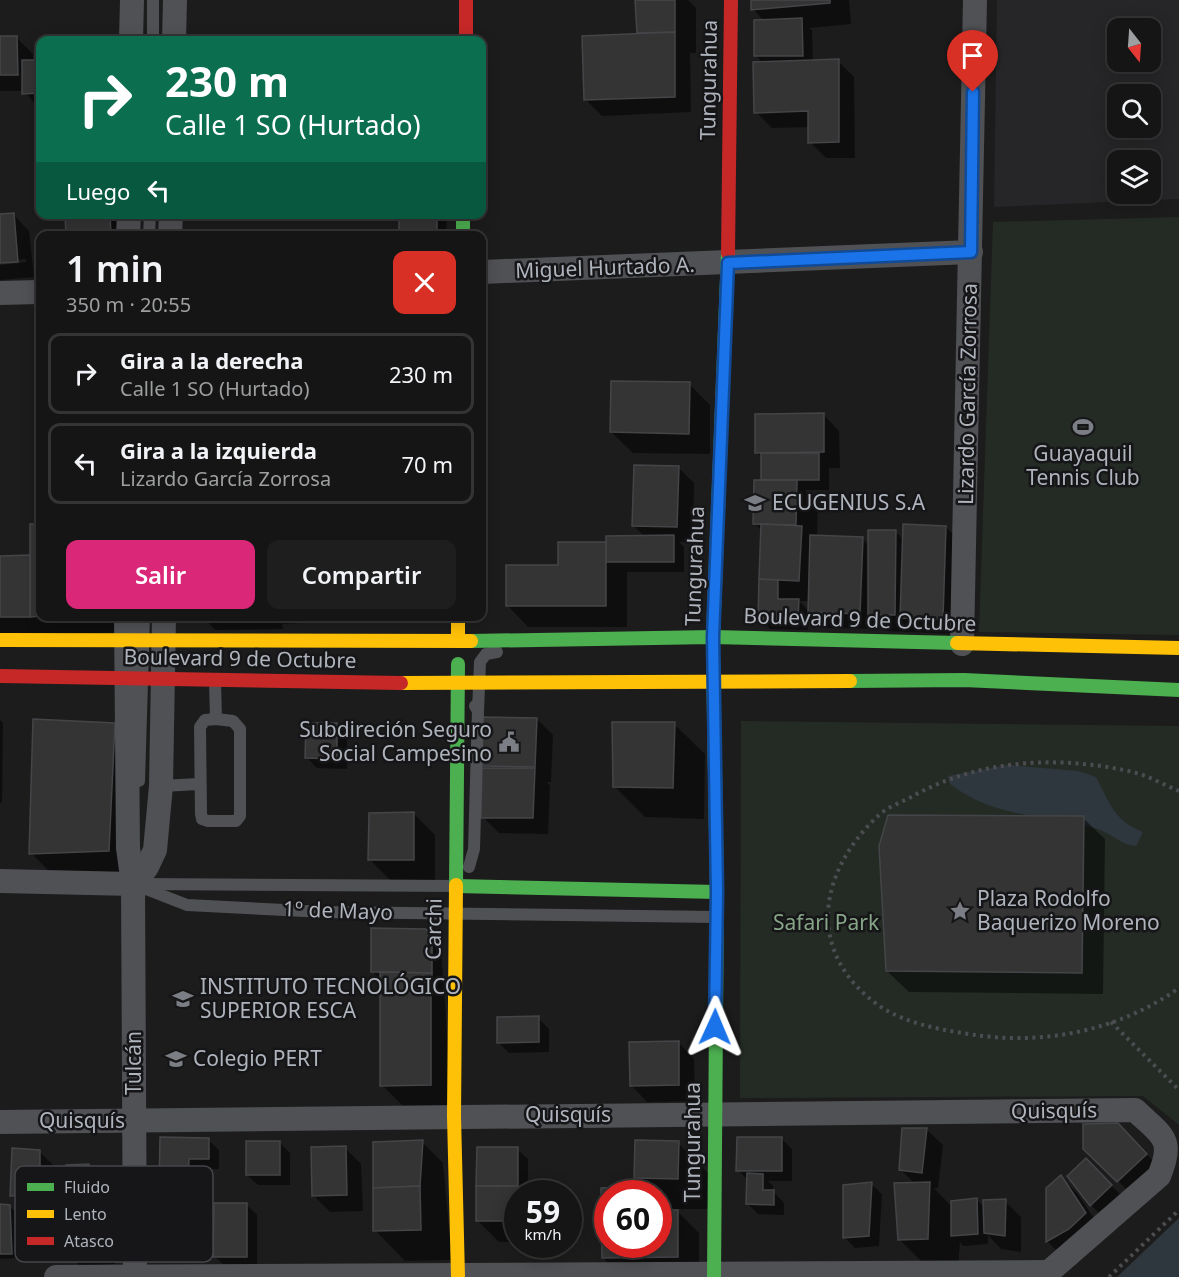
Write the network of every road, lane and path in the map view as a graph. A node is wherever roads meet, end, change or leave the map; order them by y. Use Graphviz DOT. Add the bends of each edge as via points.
graph roads {
  1 [pos="132,0"];
  2 [pos="153,0"];
  3 [pos="175,0"];
  4 [pos="466,0"];
  5 [pos="730,0"];
  6 [pos="975,0"];
  7 [pos="131,36"];
  8 [pos="153,36"];
  9 [pos="174,36"];
  10 [pos="466,36"];
  11 [pos="971,252"];
  12 [pos="728,263"];
  13 [pos="486,272"];
  14 [pos="36,292"];
  15 [pos="0,293"];
  16 [pos="458,621"];
  17 [pos="145,631"];
  18 [pos="713,637"];
  19 [pos="0,640"];
  20 [pos="458,641"];
  21 [pos="962,644"];
  22 [pos="1179,648"];
  23 [pos="585,652"];
  24 [pos="736,666"];
  25 [pos="0,676"];
  26 [pos="144,679"];
  27 [pos="215,680"];
  28 [pos="713,681"];
  29 [pos="458,684"];
  30 [pos="479,684"];
  31 [pos="1179,690"];
  32 [pos="478,711"];
  33 [pos="216,718"];
  34 [pos="199,784"];
  35 [pos="161,786"];
  36 [pos="1179,791"];
  37 [pos="0,881"];
  38 [pos="133,884"];
  39 [pos="456,886"];
  40 [pos="717,892"];
  41 [pos="455,914"];
  42 [pos="716,917"];
  43 [pos="1179,988"];
  44 [pos="1111,1022"];
  45 [pos="1179,1090"];
  46 [pos="715,1114"];
  47 [pos="454,1116"];
  48 [pos="134,1121"];
  49 [pos="0,1122"];
  50 [pos="1174,1158"];
  51 [pos="134,1166"];
  52 [pos="1179,1210"];
  53 [pos="135,1262"];
  54 [pos="714,1275"];
  55 [pos="1045,1275"];
  56 [pos="458,1276"];
  57 [pos="56,1277"];
  58 [pos="135,1277"];
  59 [pos="1109,1277"];
  1 -- 7 [label="street"];
  2 -- 8 [label="lane"];
  3 -- 9 [label="street"];
  4 -- 10 [label="main road"];
  5 -- 12 [label="main road, Tungurahua"];
  6 -- 11 [label="street, Lizardo García Zorrosa"];
  11 -- 12 [label="street, Miguel Hurtado A."];
  11 -- 21 [label="street, Lizardo García Zorrosa"];
  12 -- 13 [label="street, Miguel Hurtado A."];
  12 -- 18 [label="main road, Tungurahua"];
  14 -- 15 [label="street"];
  16 -- 20 [label="main road, Carchi"];
  17 -- 19 [label="main road, Boulevard 9 de Octubre"];
  17 -- 20 [label="main road, Boulevard 9 de Octubre"];
  17 -- 26 [label="street, Tulcán"];
  17 -- 26 [label="street, Tulcán"];
  18 -- 20 [label="main road, Boulevard 9 de Octubre"];
  18 -- 21 [label="main road, Boulevard 9 de Octubre"];
  18 -- 28 [label="main road, Tungurahua"];
  20 -- 29 [label="main road, Carchi"];
  21 -- 22 [label="main road, Boulevard 9 de Octubre"];
  23 -- 30 [label="lane" via="491,652 480,662"];
  24 -- 28 [label="lane"];
  25 -- 26 [label="main road, Boulevard 9 de Octubre"];
  26 -- 27 [label="main road, Boulevard 9 de Octubre"];
  26 -- 35 [label="street, Tulcán"];
  26 -- 38 [label="street, Tulcán" via="128,848"];
  27 -- 29 [label="main road, Boulevard 9 de Octubre"];
  27 -- 33 [label="lane"];
  28 -- 30 [label="main road, Boulevard 9 de Octubre"];
  28 -- 31 [label="main road, Boulevard 9 de Octubre" via="964,680"];
  28 -- 40 [label="main road, Tungurahua"];
  29 -- 30 [label="main road, Boulevard 9 de Octubre"];
  29 -- 32 [label="lane"];
  29 -- 39 [label="main road, Carchi"];
  30 -- 32 [label="lane"];
  32 -- 39 [label="lane" via="474,849 468,869"];
  33 -- 34 [label="lane" via="201,723"];
  33 -- 34 [label="lane" via="233,721 240,729 238,820 202,819"];
  34 -- 35 [label="lane"];
  35 -- 38 [label="street, Tulcán" via="155,850"];
  36 -- 44 [label="path" via="1135,772 1080,764 1028,761 980,771 929,787 879,814 846,851 832,880 827,909 830,941 841,966 879,1005 912,1021 993,1037 1039,1039 1076,1034"];
  37 -- 38 [label="street, 1º de Mayo"];
  38 -- 39 [label="lane"];
  38 -- 41 [label="lane, 1º de Mayo" via="187,905"];
  38 -- 48 [label="street, Tulcán"];
  39 -- 40 [label="main road"];
  39 -- 41 [label="main road, Carchi"];
  40 -- 42 [label="main road, Tungurahua"];
  41 -- 42 [label="lane, 1º de Mayo"];
  41 -- 47 [label="main road, Carchi"];
  42 -- 46 [label="main road, Tungurahua"];
  43 -- 44 [label="path" via="1148,1007"];
  44 -- 45 [label="path"];
  46 -- 47 [label="street, Quisquís"];
  46 -- 50 [label="street, Quisquís" via="1135,1110 1165,1141"];
  46 -- 54 [label="main road, Tungurahua"];
  47 -- 48 [label="street, Quisquís"];
  47 -- 56 [label="main road, Carchi"];
  48 -- 49 [label="street, Quisquís"];
  48 -- 51 [label="street, Tulcán"];
  50 -- 55 [label="street" via="1159,1176"];
  52 -- 59 [label="path"];
  53 -- 58 [label="street, Tulcán"];
  54 -- 55 [label="street"];
  54 -- 56 [label="street"];
  56 -- 58 [label="street"];
  57 -- 58 [label="street"];
}
